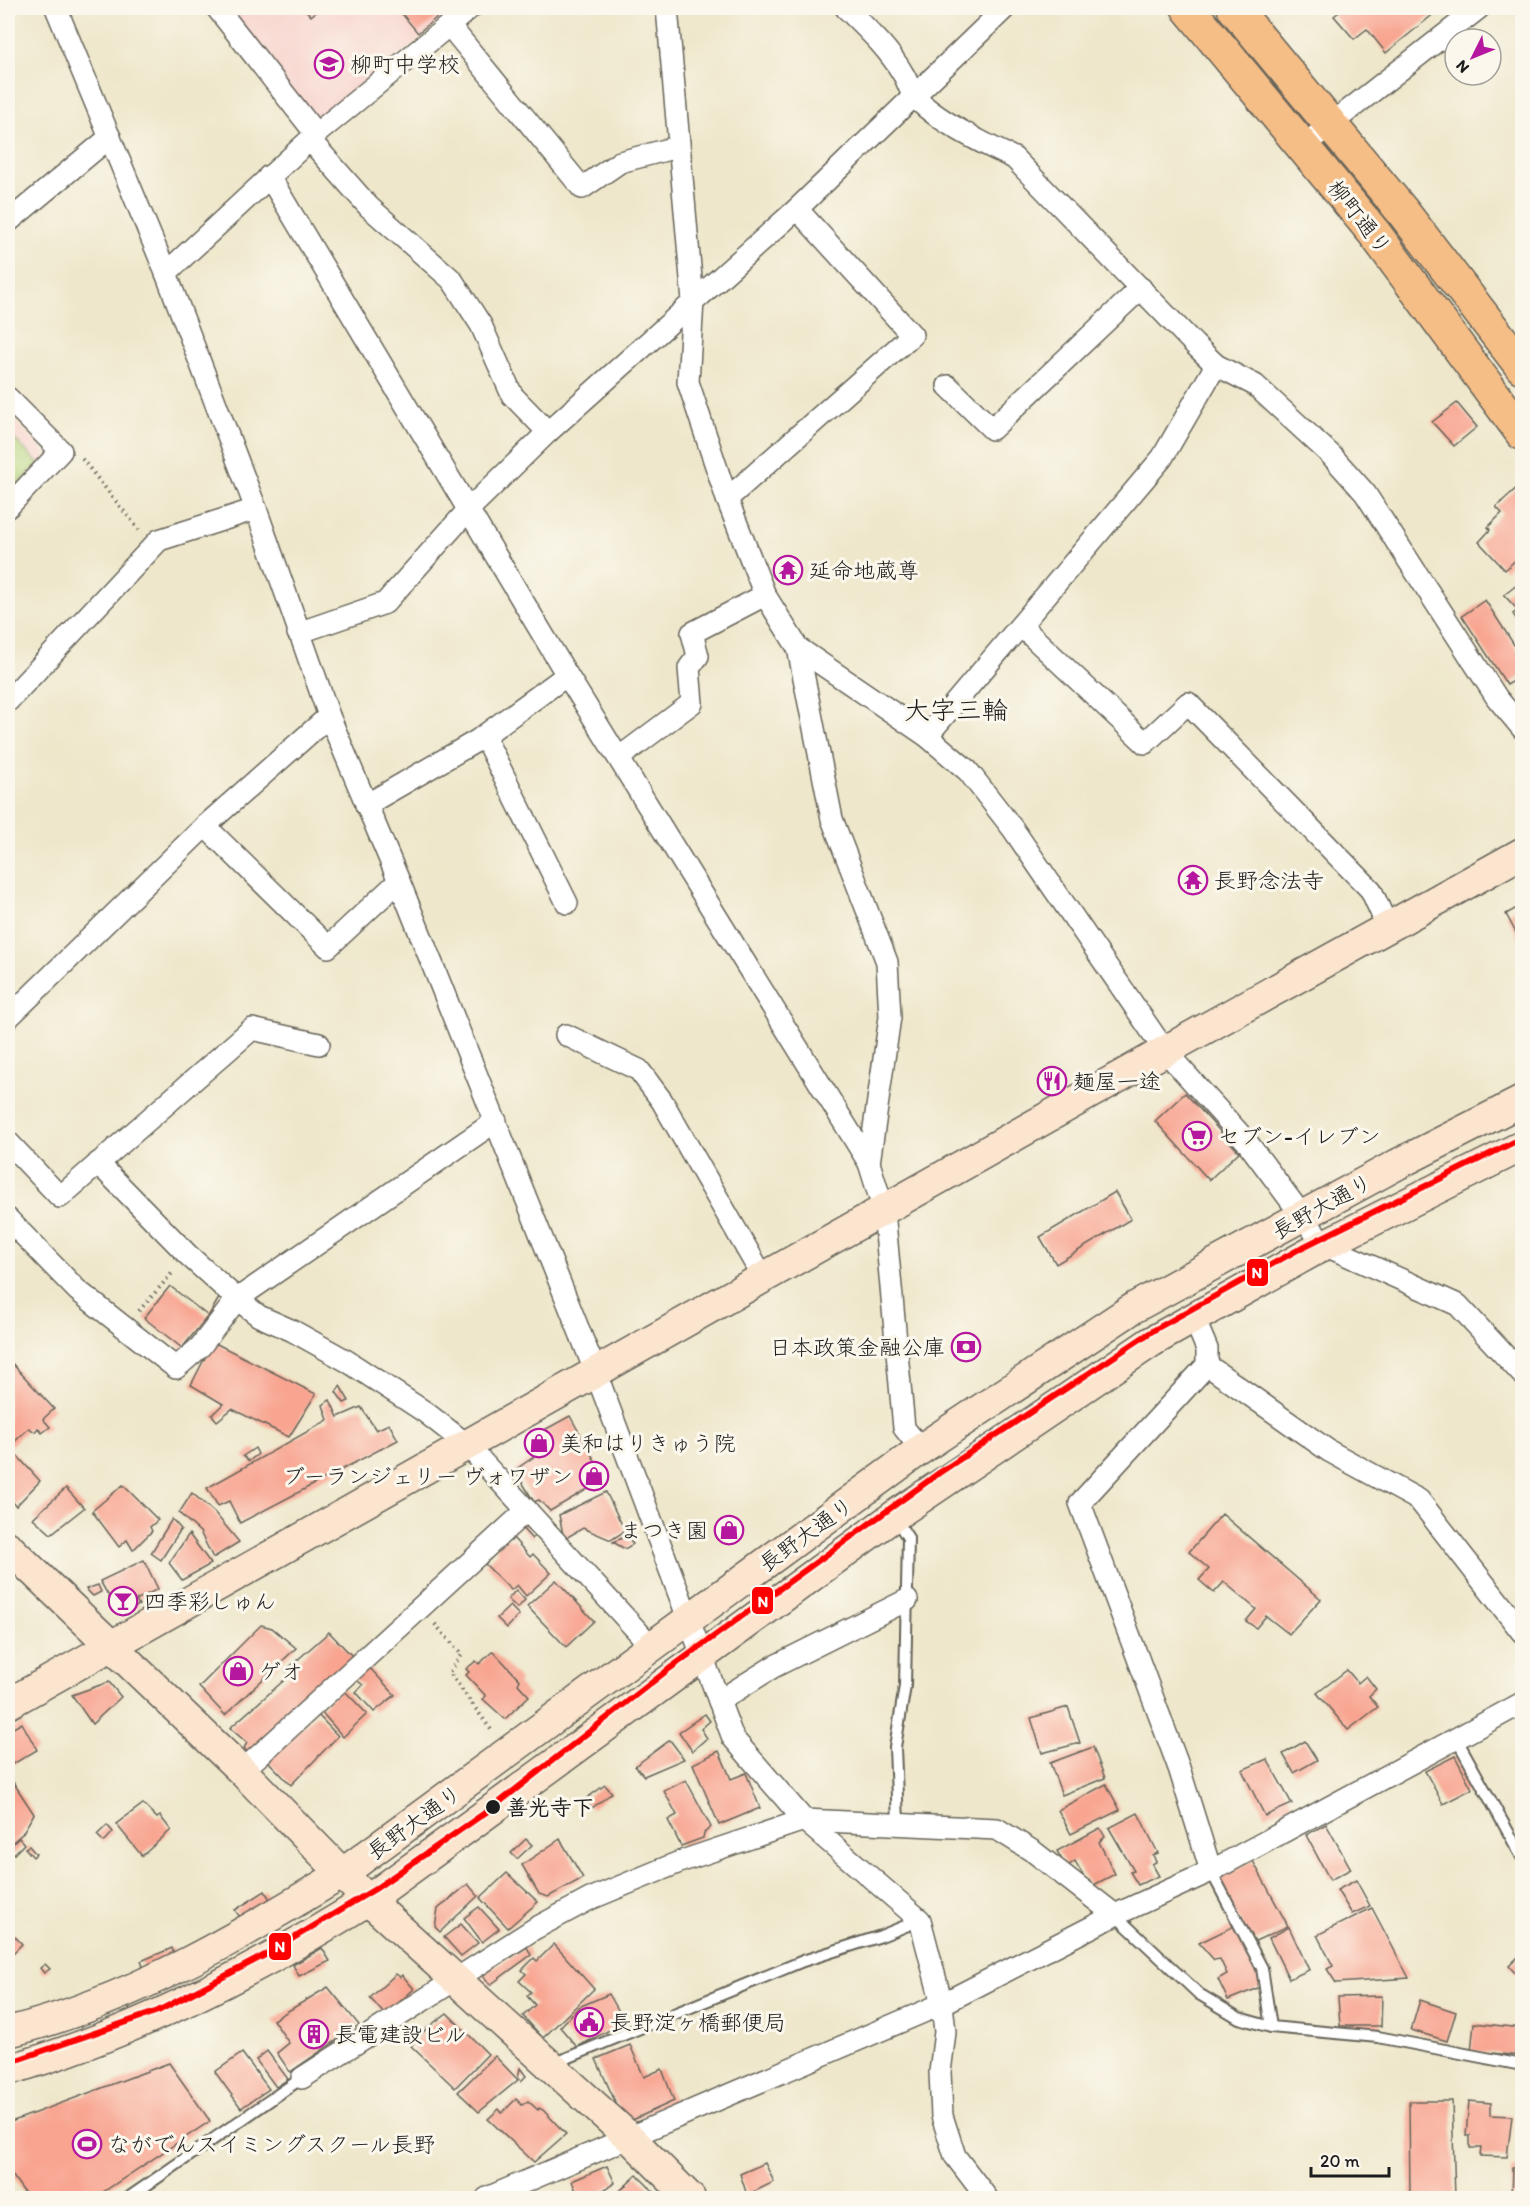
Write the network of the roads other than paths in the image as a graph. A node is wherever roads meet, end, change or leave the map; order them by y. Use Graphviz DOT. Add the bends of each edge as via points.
graph roads {
  1 [pos="56,8"];
  2 [pos="217,8"];
  3 [pos="470,8"];
  4 [pos="667,8"];
  5 [pos="846,8"];
  6 [pos="1005,8"];
  7 [pos="1188,8"];
  8 [pos="1234,8"];
  9 [pos="1479,8"];
  10 [pos="449,25"];
  11 [pos="914,96"];
  12 [pos="1331,124"];
  13 [pos="110,137"];
  14 [pos="313,137"];
  15 [pos="1303,146"];
  16 [pos="677,147"];
  17 [pos="269,176"];
  18 [pos="797,209"];
  19 [pos="8,222"];
  20 [pos="166,273"];
  21 [pos="1141,288"];
  22 [pos="693,301"];
  23 [pos="1216,365"];
  24 [pos="1522,367"];
  25 [pos="948,386"];
  26 [pos="8,398"];
  27 [pos="1518,416"];
  28 [pos="548,432"];
  29 [pos="727,499"];
  30 [pos="8,507"];
  31 [pos="256,509"];
  32 [pos="469,509"];
  33 [pos="765,596"];
  34 [pos="1021,626"];
  35 [pos="298,633"];
  36 [pos="798,648"];
  37 [pos="567,675"];
  38 [pos="8,700"];
  39 [pos="329,716"];
  40 [pos="1522,728"];
  41 [pos="484,736"];
  42 [pos="927,736"];
  43 [pos="620,757"];
  44 [pos="366,805"];
  45 [pos="205,826"];
  46 [pos="1522,854"];
  47 [pos="399,881"];
  48 [pos="567,903"];
  49 [pos="1388,928"];
  50 [pos="8,1018"];
  51 [pos="566,1035"];
  52 [pos="319,1044"];
  53 [pos="1165,1051"];
  54 [pos="1522,1101"];
  55 [pos="496,1121"];
  56 [pos="8,1142"];
  57 [pos="1522,1146"];
  58 [pos="869,1163"];
  59 [pos="98,1164"];
  60 [pos="885,1211"];
  61 [pos="1303,1217"];
  62 [pos="8,1219"];
  63 [pos="1324,1245"];
  64 [pos="764,1279"];
  65 [pos="237,1299"];
  66 [pos="1194,1318"];
  67 [pos="1518,1364"];
  68 [pos="1208,1365"];
  69 [pos="596,1373"];
  70 [pos="466,1444"];
  71 [pos="921,1449"];
  72 [pos="527,1510"];
  73 [pos="894,1516"];
  74 [pos="8,1547"];
  75 [pos="907,1600"];
  76 [pos="688,1620"];
  77 [pos="1522,1632"];
  78 [pos="111,1645"];
  79 [pos="652,1647"];
  80 [pos="702,1658"];
  81 [pos="719,1701"];
  82 [pos="1522,1703"];
  83 [pos="8,1704"];
  84 [pos="1456,1738"];
  85 [pos="242,1771"];
  86 [pos="804,1820"];
  87 [pos="898,1823"];
  88 [pos="1522,1857"];
  89 [pos="1211,1871"];
  90 [pos="343,1873"];
  91 [pos="368,1900"];
  92 [pos="1115,1916"];
  93 [pos="920,1920"];
  94 [pos="457,1978"];
  95 [pos="942,2004"];
  96 [pos="1271,2027"];
  97 [pos="8,2032"];
  98 [pos="1522,2065"];
  99 [pos="553,2067"];
  100 [pos="8,2070"];
  101 [pos="302,2078"];
  102 [pos="630,2138"];
  103 [pos="128,2199"];
  104 [pos="486,2199"];
  105 [pos="690,2199"];
  106 [pos="987,2199"];
  1 -- 13 [label="street"];
  2 -- 14 [label="street"];
  3 -- 10 [label="street"];
  4 -- 16 [label="street"];
  5 -- 11 [label="street" via="879,41 903,73"];
  6 -- 11 [label="street"];
  7 -- 15 [label="highway, 柳町通り"];
  8 -- 12 [label="highway, 柳町通り"];
  9 -- 12 [label="street"];
  10 -- 14 [label="street"];
  10 -- 16 [label="street" via="582,188 620,162"];
  11 -- 18 [label="street"];
  11 -- 21 [label="street" via="957,127 1014,158"];
  12 -- 15 [label="street"];
  12 -- 24 [label="highway, 柳町通り"];
  13 -- 19 [label="street"];
  13 -- 20 [label="street"];
  14 -- 17 [label="street"];
  14 -- 28 [label="street" via="369,207 452,280 481,325 512,395"];
  15 -- 27 [label="highway, 柳町通り"];
  16 -- 22 [label="street"];
  17 -- 20 [label="street"];
  17 -- 32 [label="street"];
  18 -- 22 [label="street"];
  18 -- 29 [label="street" via="912,335"];
  20 -- 31 [label="street"];
  21 -- 23 [label="street"];
  21 -- 25 [label="street" via="992,429"];
  22 -- 28 [label="street"];
  22 -- 29 [label="street" via="688,382"];
  23 -- 34 [label="street" via="1162,458"];
  23 -- 40 [label="street" via="1255,385 1365,493 1497,698"];
  26 -- 30 [label="street" via="61,451"];
  28 -- 32 [label="street"];
  29 -- 33 [label="street"];
  31 -- 35 [label="street"];
  31 -- 38 [label="street" via="159,540"];
  32 -- 35 [label="street" via="385,603"];
  32 -- 37 [label="street"];
  33 -- 36 [label="street"];
  33 -- 43 [label="street" via="692,633 698,656 689,668 692,703"];
  34 -- 42 [label="street"];
  34 -- 49 [label="street" via="1144,743 1188,703 1371,890"];
  35 -- 39 [label="street"];
  36 -- 42 [label="street"];
  36 -- 58 [label="street" via="832,819 887,962 890,1017"];
  37 -- 41 [label="street"];
  37 -- 43 [label="street"];
  39 -- 44 [label="street"];
  39 -- 45 [label="street"];
  41 -- 44 [label="street"];
  41 -- 48 [label="street"];
  42 -- 53 [label="street" via="968,771 1013,829"];
  43 -- 58 [label="street"];
  44 -- 47 [label="street"];
  45 -- 47 [label="street" via="328,947"];
  45 -- 50 [label="street"];
  46 -- 49 [label="street"];
  47 -- 55 [label="street"];
  49 -- 53 [label="street"];
  51 -- 64 [label="street" via="639,1070 662,1101"];
  52 -- 59 [label="street" via="252,1029"];
  53 -- 60 [label="street"];
  53 -- 61 [label="street" via="1247,1142"];
  54 -- 61 [label="street, 長野大通り"];
  55 -- 65 [label="street"];
  55 -- 69 [label="street"];
  56 -- 59 [label="street" via="60,1197"];
  57 -- 63 [label="street, 長野大通り"];
  58 -- 60 [label="street"];
  59 -- 65 [label="street"];
  60 -- 64 [label="street"];
  60 -- 71 [label="street" via="904,1428"];
  61 -- 63 [label="street"];
  61 -- 71 [label="street, 長野大通り" via="1135,1307"];
  62 -- 65 [label="street" via="77,1290 176,1368 200,1347"];
  63 -- 66 [label="street, 長野大通り"];
  63 -- 67 [label="street" via="1458,1305"];
  64 -- 69 [label="street"];
  65 -- 70 [label="street" via="259,1316 347,1361"];
  66 -- 68 [label="street" via="1207,1349"];
  66 -- 73 [label="street, 長野大通り" via="1151,1342"];
  68 -- 77 [label="street" via="1329,1451 1419,1500"];
  68 -- 89 [label="street" via="1080,1503 1179,1768"];
  69 -- 70 [label="street"];
  69 -- 76 [label="street"];
  70 -- 72 [label="street"];
  70 -- 78 [label="street"];
  71 -- 76 [label="street, 長野大通り"];
  72 -- 79 [label="street"];
  72 -- 85 [label="street"];
  73 -- 75 [label="lane" via="908,1538"];
  73 -- 80 [label="street, 長野大通り"];
  74 -- 78 [label="street"];
  75 -- 81 [label="street" via="772,1667"];
  75 -- 87 [label="lane" via="905,1686 895,1747"];
  76 -- 79 [label="street, 長野大通り"];
  76 -- 80 [label="street"];
  78 -- 83 [label="street"];
  78 -- 85 [label="street"];
  79 -- 90 [label="street, 長野大通り"];
  80 -- 81 [label="street"];
  80 -- 91 [label="street, 長野大通り"];
  81 -- 86 [label="street" via="733,1738"];
  82 -- 84 [label="street"];
  84 -- 88 [label="lane"];
  84 -- 89 [label="street"];
  85 -- 90 [label="street"];
  86 -- 87 [label="street"];
  86 -- 93 [label="street"];
  86 -- 94 [label="street" via="682,1861 590,1899"];
  87 -- 92 [label="street" via="997,1829 1034,1852"];
  89 -- 92 [label="street"];
  89 -- 96 [label="lane" via="1262,1968"];
  90 -- 91 [label="street"];
  90 -- 97 [label="street, 長野大通り" via="249,1930 149,1983 49,2022"];
  91 -- 94 [label="street"];
  91 -- 100 [label="street, 長野大通り" via="285,1953 190,2000 60,2055"];
  92 -- 95 [label="street"];
  92 -- 96 [label="lane" via="1199,1994 1239,2018"];
  93 -- 95 [label="street"];
  93 -- 99 [label="lane" via="793,1964 578,2053"];
  94 -- 99 [label="street"];
  94 -- 101 [label="street"];
  95 -- 102 [label="street"];
  95 -- 106 [label="street" via="942,2116 955,2156"];
  96 -- 98 [label="lane" via="1378,2037"];
  99 -- 102 [label="street"];
  101 -- 103 [label="lane"];
  102 -- 104 [label="street"];
  102 -- 105 [label="street"];
}
